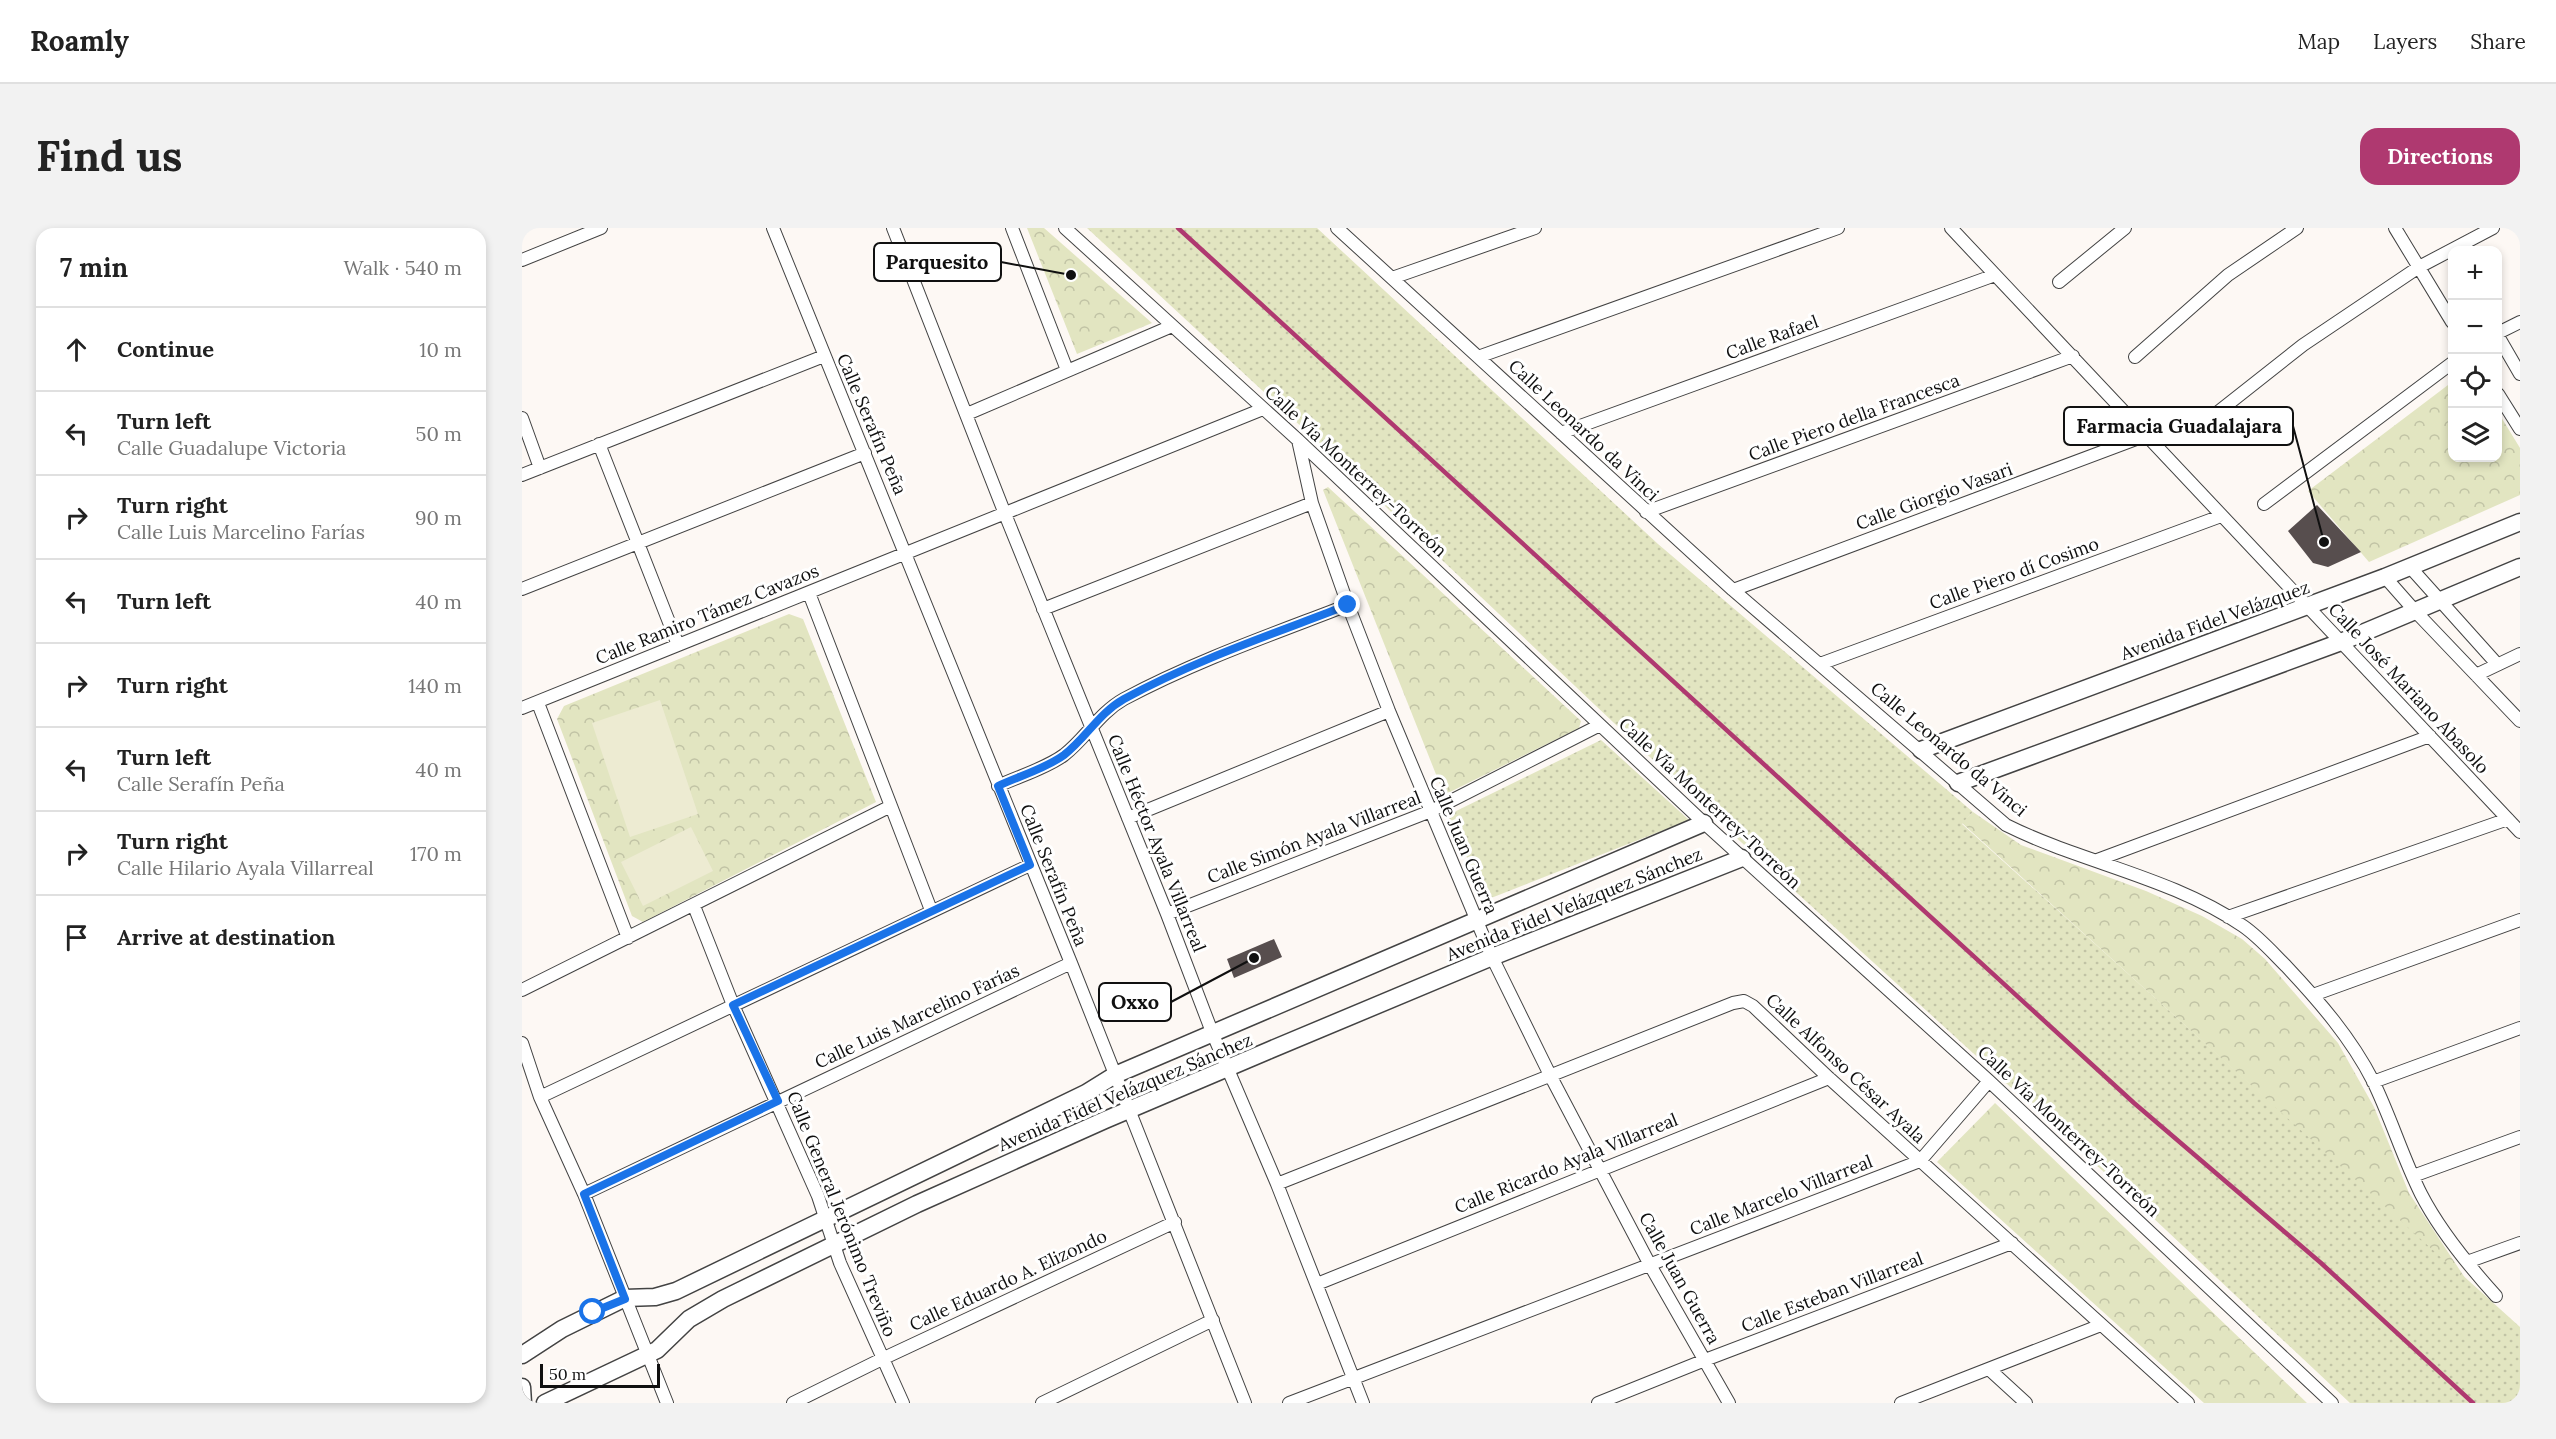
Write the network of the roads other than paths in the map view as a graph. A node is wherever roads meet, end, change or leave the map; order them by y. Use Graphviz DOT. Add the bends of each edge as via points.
graph roads {
  1 [pos="601,228"];
  2 [pos="773,228"];
  3 [pos="893,228"];
  4 [pos="1012,228"];
  5 [pos="1065,228"];
  6 [pos="1337,228"];
  7 [pos="1534,228"];
  8 [pos="1838,228"];
  9 [pos="1951,228"];
  10 [pos="2125,228"];
  11 [pos="2297,228"];
  12 [pos="2395,228"];
  13 [pos="2493,228"];
  14 [pos="522,260"];
  15 [pos="2419,267"];
  16 [pos="1995,275"];
  17 [pos="1392,278"];
  18 [pos="2059,282"];
  19 [pos="2448,315"];
  20 [pos="2520,322"];
  21 [pos="1172,326"];
  22 [pos="2502,333"];
  23 [pos="2502,342"];
  24 [pos="2073,356"];
  25 [pos="824,357"];
  26 [pos="1478,357"];
  27 [pos="2134,357"];
  28 [pos="2448,366"];
  29 [pos="1067,370"];
  30 [pos="2520,374"];
  31 [pos="2502,400"];
  32 [pos="1263,409"];
  33 [pos="967,414"];
  34 [pos="522,418"];
  35 [pos="2520,429"];
  36 [pos="2194,431"];
  37 [pos="1562,433"];
  38 [pos="2148,435"];
  39 [pos="1298,440"];
  40 [pos="598,444"];
  41 [pos="866,453"];
  42 [pos="540,468"];
  43 [pos="522,475"];
  44 [pos="1312,503"];
  45 [pos="2264,504"];
  46 [pos="1646,512"];
  47 [pos="1005,514"];
  48 [pos="2221,516"];
  49 [pos="2520,522"];
  50 [pos="638,544"];
  51 [pos="906,554"];
  52 [pos="2410,567"];
  53 [pos="2520,567"];
  54 [pos="2385,577"];
  55 [pos="522,590"];
  56 [pos="1733,590"];
  57 [pos="809,593"];
  58 [pos="2439,600"];
  59 [pos="1348,605"];
  60 [pos="2307,607"];
  61 [pos="1043,609"];
  62 [pos="2415,611"];
  63 [pos="2341,642"];
  64 [pos="678,645"];
  65 [pos="2520,654"];
  66 [pos="1820,663"];
  67 [pos="2497,664"];
  68 [pos="2476,675"];
  69 [pos="538,703"];
  70 [pos="522,708"];
  71 [pos="1389,711"];
  72 [pos="2520,721"];
  73 [pos="1091,725"];
  74 [pos="1600,725"];
  75 [pos="2430,736"];
  76 [pos="1921,750"];
  77 [pos="1958,783"];
  78 [pos="998,786"];
  79 [pos="891,806"];
  80 [pos="1431,811"];
  81 [pos="1128,818"];
  82 [pos="2508,819"];
  83 [pos="1704,823"];
  84 [pos="2520,832"];
  85 [pos="1742,858"];
  86 [pos="2097,860"];
  87 [pos="1030,865"];
  88 [pos="694,906"];
  89 [pos="931,910"];
  90 [pos="1167,914"];
  91 [pos="2228,917"];
  92 [pos="2520,920"];
  93 [pos="1476,921"];
  94 [pos="628,938"];
  95 [pos="1492,957"];
  96 [pos="1071,963"];
  97 [pos="522,990"];
  98 [pos="2313,995"];
  99 [pos="733,1005"];
  100 [pos="2520,1028"];
  101 [pos="1212,1032"];
  102 [pos="522,1043"];
  103 [pos="1226,1068"];
  104 [pos="1115,1075"];
  105 [pos="1550,1075"];
  106 [pos="1829,1078"];
  107 [pos="1989,1081"];
  108 [pos="2373,1082"];
  109 [pos="540,1097"];
  110 [pos="778,1101"];
  111 [pos="1130,1111"];
  112 [pos="2520,1137"];
  113 [pos="1920,1161"];
  114 [pos="1600,1168"];
  115 [pos="2413,1176"];
  116 [pos="1277,1184"];
  117 [pos="584,1194"];
  118 [pos="825,1219"];
  119 [pos="1175,1222"];
  120 [pos="2012,1243"];
  121 [pos="2520,1243"];
  122 [pos="833,1245"];
  123 [pos="2467,1262"];
  124 [pos="1650,1265"];
  125 [pos="1317,1284"];
  126 [pos="2496,1296"];
  127 [pos="625,1299"];
  128 [pos="1213,1320"];
  129 [pos="2101,1325"];
  130 [pos="522,1355"];
  131 [pos="647,1355"];
  132 [pos="882,1359"];
  133 [pos="1705,1360"];
  134 [pos="1990,1370"];
  135 [pos="1353,1378"];
  136 [pos="522,1387"];
  137 [pos="523,1403"];
  138 [pos="545,1403"];
  139 [pos="667,1403"];
  140 [pos="793,1403"];
  141 [pos="903,1403"];
  142 [pos="1042,1403"];
  143 [pos="1245,1403"];
  144 [pos="1289,1403"];
  145 [pos="1363,1403"];
  146 [pos="1598,1403"];
  147 [pos="1729,1403"];
  148 [pos="1901,1403"];
  149 [pos="2026,1403"];
  150 [pos="2188,1403"];
  151 [pos="2332,1403"];
  1 -- 14 [label="street"];
  2 -- 25 [label="street, Calle Serafín Peña"];
  3 -- 33 [label="street, Calle Héctor Ayala Villarreal"];
  4 -- 29 [label="street"];
  5 -- 21 [label="street, Calle Vía Monterrey-Torreón"];
  6 -- 17 [label="street, Calle Leonardo da Vinci"];
  7 -- 17 [label="street"];
  8 -- 26 [label="street"];
  9 -- 16 [label="street, Calle José Mariano Abasolo"];
  10 -- 18 [label="street"];
  11 -- 27 [label="street" via="2228,275"];
  12 -- 15 [label="street"];
  13 -- 15 [label="street"];
  15 -- 19 [label="street"];
  15 -- 36 [label="street" via="2303,345"];
  16 -- 24 [label="street, Calle José Mariano Abasolo"];
  16 -- 37 [label="street, Calle Rafael"];
  17 -- 26 [label="street, Calle Leonardo da Vinci"];
  20 -- 22 [label="street"];
  21 -- 29 [label="street"];
  21 -- 32 [label="street, Calle Vía Monterrey-Torreón"];
  23 -- 30 [label="street"];
  24 -- 38 [label="street, Calle José Mariano Abasolo"];
  24 -- 46 [label="street, Calle Piero della Francesca"];
  25 -- 40 [label="street"];
  25 -- 41 [label="street, Calle Serafín Peña"];
  26 -- 37 [label="street, Calle Leonardo da Vinci"];
  28 -- 45 [label="street"];
  29 -- 33 [label="street"];
  31 -- 35 [label="street"];
  32 -- 39 [label="street, Calle Vía Monterrey-Torreón"];
  32 -- 47 [label="street, Calle Ramiro Támez Cavazos"];
  33 -- 47 [label="street, Calle Héctor Ayala Villarreal"];
  34 -- 42 [label="street"];
  37 -- 46 [label="street, Calle Leonardo da Vinci"];
  38 -- 48 [label="street, Calle José Mariano Abasolo"];
  38 -- 56 [label="street, Calle Giorgio Vasari"];
  39 -- 44 [label="street, Calle Juan Guerra"];
  39 -- 74 [label="street, Calle Vía Monterrey-Torreón"];
  40 -- 42 [label="street"];
  40 -- 50 [label="street"];
  41 -- 50 [label="street"];
  41 -- 51 [label="street, Calle Serafín Peña"];
  42 -- 43 [label="street"];
  44 -- 59 [label="street, Calle Juan Guerra"];
  44 -- 61 [label="street"];
  46 -- 56 [label="street, Calle Leonardo da Vinci"];
  47 -- 51 [label="street, Calle Ramiro Támez Cavazos"];
  47 -- 61 [label="street, Calle Héctor Ayala Villarreal"];
  48 -- 60 [label="street, Calle José Mariano Abasolo"];
  48 -- 66 [label="street, Calle Piero dí Cosimo"];
  49 -- 52 [label="street, Avenida Fidel Velázquez"];
  50 -- 55 [label="street"];
  50 -- 64 [label="street"];
  51 -- 57 [label="street, Calle Ramiro Támez Cavazos"];
  51 -- 78 [label="street, Calle Serafín Peña"];
  52 -- 54 [label="street, Avenida Fidel Velázquez"];
  52 -- 58 [label="street"];
  53 -- 58 [label="street"];
  54 -- 60 [label="street, Avenida Fidel Velázquez"];
  54 -- 62 [label="street"];
  56 -- 66 [label="street, Calle Leonardo da Vinci"];
  57 -- 64 [label="street, Calle Ramiro Támez Cavazos"];
  57 -- 79 [label="street"];
  58 -- 62 [label="street"];
  58 -- 67 [label="street"];
  59 -- 71 [label="street, Calle Juan Guerra"];
  59 -- 73 [label="street" via="1164,680 1123,700"];
  60 -- 63 [label="street, Calle José Mariano Abasolo"];
  60 -- 76 [label="street, Avenida Fidel Velázquez"];
  61 -- 73 [label="street, Calle Héctor Ayala Villarreal"];
  62 -- 63 [label="street"];
  62 -- 68 [label="street"];
  63 -- 75 [label="street, Calle José Mariano Abasolo"];
  63 -- 77 [label="street"];
  64 -- 69 [label="street, Calle Ramiro Támez Cavazos"];
  65 -- 67 [label="street"];
  66 -- 76 [label="street, Calle Leonardo da Vinci"];
  67 -- 68 [label="street"];
  68 -- 72 [label="street"];
  69 -- 70 [label="street, Calle Ramiro Támez Cavazos"];
  69 -- 94 [label="street"];
  71 -- 80 [label="street, Calle Juan Guerra"];
  71 -- 81 [label="street"];
  73 -- 78 [label="street" via="1063,755"];
  73 -- 81 [label="street, Calle Héctor Ayala Villarreal"];
  74 -- 80 [label="street, Calle Simón Ayala Villarreal"];
  74 -- 83 [label="street, Calle Vía Monterrey-Torreón"];
  75 -- 82 [label="street, Calle José Mariano Abasolo"];
  75 -- 86 [label="street"];
  76 -- 77 [label="street, Calle Leonardo da Vinci"];
  77 -- 86 [label="street, Calle Leonardo da Vinci" via="2006,825"];
  78 -- 87 [label="street, Calle Serafín Peña"];
  79 -- 88 [label="street"];
  79 -- 89 [label="street"];
  80 -- 90 [label="street, Calle Simón Ayala Villarreal"];
  80 -- 93 [label="street, Calle Juan Guerra"];
  81 -- 90 [label="street, Calle Héctor Ayala Villarreal"];
  82 -- 84 [label="street, Calle José Mariano Abasolo"];
  82 -- 91 [label="street"];
  83 -- 85 [label="street, Calle Vía Monterrey-Torreón"];
  83 -- 93 [label="street, Avenida Fidel Velázquez Sánchez"];
  85 -- 95 [label="street, Avenida Fidel Velázquez Sánchez"];
  85 -- 107 [label="street, Calle Vía Monterrey-Torreón"];
  86 -- 91 [label="street, Calle Leonardo da Vinci" via="2165,886"];
  87 -- 89 [label="street"];
  87 -- 96 [label="street, Calle Serafín Peña"];
  88 -- 94 [label="street"];
  88 -- 99 [label="street, Calle General Jerónimo Treviño"];
  89 -- 99 [label="street"];
  90 -- 101 [label="street, Calle Héctor Ayala Villarreal"];
  91 -- 98 [label="street, Calle Leonardo da Vinci" via="2261,940"];
  92 -- 98 [label="street"];
  93 -- 95 [label="street, Calle Juan Guerra"];
  93 -- 101 [label="street, Avenida Fidel Velázquez Sánchez"];
  94 -- 97 [label="street"];
  95 -- 103 [label="street, Avenida Fidel Velázquez Sánchez"];
  95 -- 105 [label="street, Calle Juan Guerra"];
  96 -- 104 [label="street, Calle Serafín Peña"];
  96 -- 110 [label="street, Calle Luis Marcelino Farías"];
  98 -- 108 [label="street, Calle Leonardo da Vinci" via="2349,1040"];
  99 -- 109 [label="street"];
  99 -- 110 [label="street, Calle General Jerónimo Treviño"];
  100 -- 108 [label="street"];
  101 -- 103 [label="street, Calle Héctor Ayala Villarreal"];
  101 -- 104 [label="street, Avenida Fidel Velázquez Sánchez"];
  102 -- 109 [label="street"];
  103 -- 111 [label="street, Avenida Fidel Velázquez Sánchez"];
  103 -- 116 [label="street, Calle Héctor Ayala Villarreal"];
  104 -- 111 [label="street, Calle Serafín Peña"];
  104 -- 118 [label="street, Avenida Fidel Velázquez Sánchez" via="1086,1093"];
  105 -- 106 [label="street, Calle Alfonso César Ayala" via="1744,1001"];
  105 -- 114 [label="street, Calle Juan Guerra"];
  105 -- 116 [label="street, Calle Alfonso César Ayala"];
  106 -- 113 [label="street, Calle Alfonso César Ayala"];
  106 -- 114 [label="street, Calle Ricardo Ayala Villarreal"];
  107 -- 113 [label="street, Calle Marcelo Villarreal"];
  107 -- 151 [label="street, Calle Vía Monterrey-Torreón"];
  108 -- 115 [label="street, Calle Leonardo da Vinci"];
  109 -- 117 [label="street"];
  110 -- 117 [label="street, Calle Luis Marcelino Farías"];
  110 -- 118 [label="street, Calle General Jerónimo Treviño"];
  111 -- 119 [label="street, Calle Serafín Peña"];
  111 -- 122 [label="street, Avenida Fidel Velázquez Sánchez"];
  112 -- 115 [label="street"];
  113 -- 120 [label="street, Calle Alfonso César Ayala"];
  113 -- 124 [label="street, Calle Marcelo Villarreal"];
  114 -- 124 [label="street, Calle Juan Guerra"];
  114 -- 125 [label="street, Calle Ricardo Ayala Villarreal"];
  115 -- 123 [label="street, Calle Leonardo da Vinci" via="2437,1221"];
  116 -- 125 [label="street, Calle Héctor Ayala Villarreal"];
  117 -- 127 [label="street"];
  118 -- 122 [label="street, Calle General Jerónimo Treviño"];
  118 -- 127 [label="street, Avenida Fidel Velázquez Sánchez" via="676,1291 655,1298"];
  119 -- 128 [label="street, Calle Serafín Peña"];
  119 -- 132 [label="street, Calle Eduardo A. Elizondo"];
  120 -- 129 [label="street, Calle Alfonso César Ayala"];
  120 -- 133 [label="street, Calle Esteban Villarreal"];
  121 -- 123 [label="street"];
  122 -- 131 [label="street, Avenida Fidel Velázquez Sánchez" via="704,1309"];
  122 -- 132 [label="street, Calle General Jerónimo Treviño"];
  123 -- 126 [label="street, Calle Leonardo da Vinci"];
  124 -- 133 [label="street, Calle Juan Guerra"];
  124 -- 135 [label="street, Calle Marcelo Villarreal"];
  125 -- 135 [label="street, Calle Héctor Ayala Villarreal"];
  127 -- 130 [label="street, Avenida Fidel Velázquez Sánchez" via="562,1329"];
  127 -- 131 [label="street"];
  128 -- 142 [label="street"];
  128 -- 143 [label="street, Calle Serafín Peña"];
  129 -- 134 [label="street"];
  129 -- 150 [label="street, Calle Alfonso César Ayala"];
  131 -- 138 [label="street, Avenida Fidel Velázquez Sánchez"];
  131 -- 139 [label="street"];
  132 -- 140 [label="street, Calle Eduardo A. Elizondo"];
  132 -- 141 [label="street, Calle General Jerónimo Treviño"];
  133 -- 146 [label="street, Calle Esteban Villarreal"];
  133 -- 147 [label="street, Calle Juan Guerra"];
  134 -- 148 [label="street"];
  134 -- 149 [label="street"];
  135 -- 144 [label="street, Calle Marcelo Villarreal"];
  135 -- 145 [label="street, Calle Héctor Ayala Villarreal"];
  136 -- 137 [label="street"];
}
